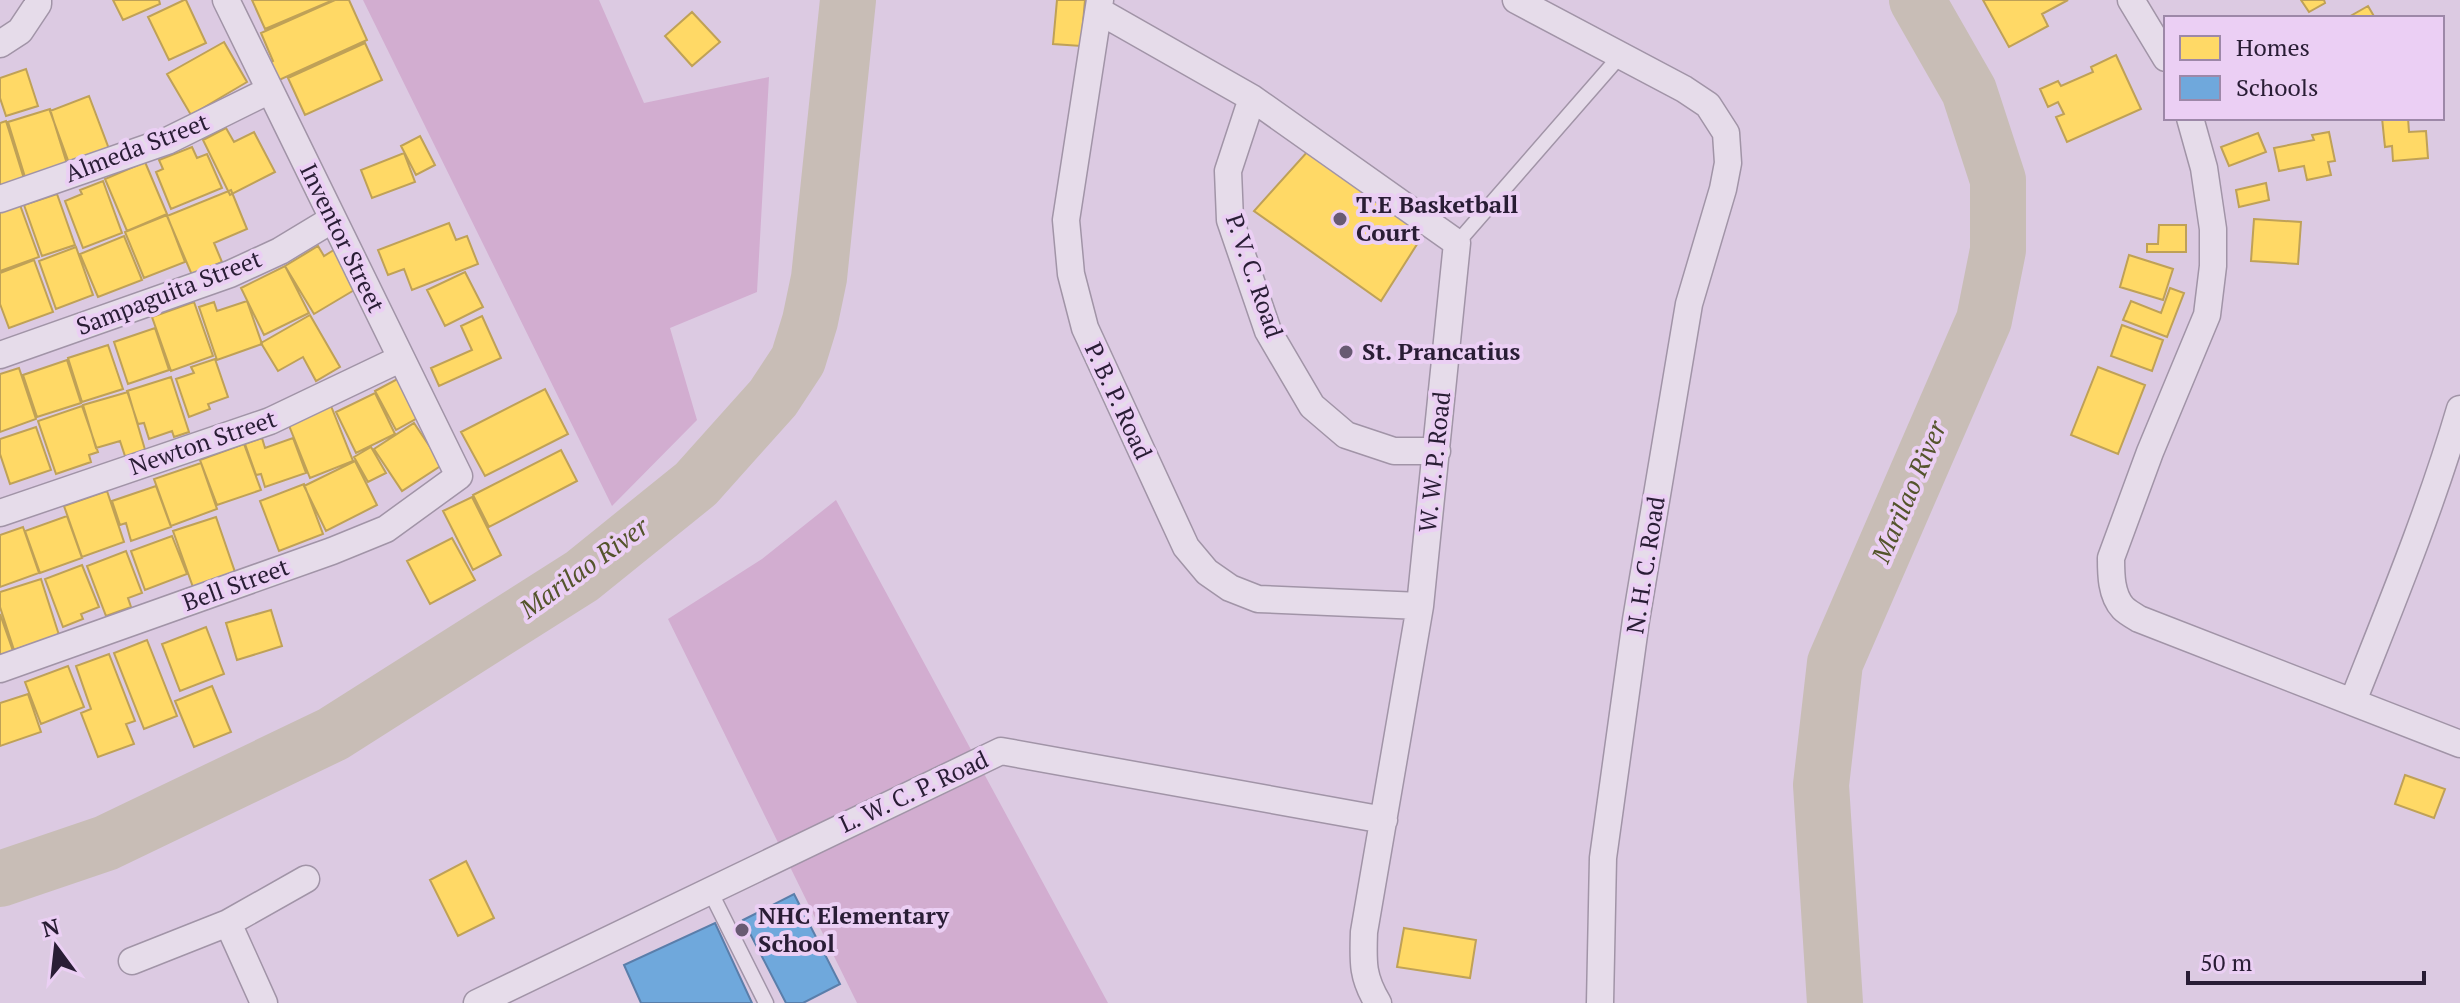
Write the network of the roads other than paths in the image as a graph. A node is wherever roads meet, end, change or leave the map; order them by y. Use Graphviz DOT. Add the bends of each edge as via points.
graph roads {
  1 [pos="38,0"];
  2 [pos="226,0"];
  3 [pos="1516,0"];
  4 [pos="2131,0"];
  5 [pos="1100,5"];
  6 [pos="0,44"];
  7 [pos="2164,55"];
  8 [pos="1620,56"];
  9 [pos="270,90"];
  10 [pos="1252,98"];
  11 [pos="2191,120"];
  12 [pos="0,199"];
  13 [pos="333,219"];
  14 [pos="1457,243"];
  15 [pos="0,355"];
  16 [pos="400,359"];
  17 [pos="2460,409"];
  18 [pos="1437,451"];
  19 [pos="459,476"];
  20 [pos="0,513"];
  21 [pos="1420,606"];
  22 [pos="0,669"];
  23 [pos="2353,701"];
  24 [pos="2460,744"];
  25 [pos="1384,820"];
  26 [pos="306,879"];
  27 [pos="710,891"];
  28 [pos="228,923"];
  29 [pos="132,961"];
  30 [pos="530,992"];
  31 [pos="264,1003"];
  32 [pos="477,1003"];
  33 [pos="766,1003"];
  34 [pos="1378,1003"];
  35 [pos="1600,1003"];
  1 -- 6 [label="street" via="20,31"];
  2 -- 9 [label="street, Inventor Street"];
  3 -- 8 [label="street"];
  4 -- 7 [label="street"];
  5 -- 10 [label="street"];
  5 -- 21 [label="street, P. B. P. Road" via="1066,220 1071,274 1085,328 1186,547 1207,572 1258,599"];
  8 -- 14 [label="lane"];
  8 -- 35 [label="street, N. H. C. Road" via="1708,105 1726,133 1728,163 1689,304 1636,620 1603,858"];
  9 -- 12 [label="street, Almeda Street" via="167,141"];
  9 -- 13 [label="street, Inventor Street"];
  10 -- 14 [label="street"];
  10 -- 18 [label="street, P. V. C. Road" via="1228,171 1230,220 1268,331 1312,406 1346,435 1394,451"];
  11 -- 23 [label="street" via="2213,229 2207,315 2111,558 2115,594 2139,619"];
  13 -- 15 [label="street, Sampaguita Street" via="230,274"];
  13 -- 16 [label="street, Inventor Street"];
  14 -- 18 [label="street, W. W. P. Road"];
  16 -- 19 [label="street, Inventor Street"];
  16 -- 20 [label="street, Newton Street" via="270,421"];
  17 -- 23 [label="street"];
  18 -- 21 [label="street, W. W. P. Road"];
  19 -- 22 [label="street, Bell Street" via="386,529"];
  21 -- 25 [label="street, W. W. P. Road"];
  23 -- 24 [label="street"];
  25 -- 27 [label="street, L. W. C. P. Road" via="1001,751"];
  25 -- 34 [label="street, W. W. P. Road" via="1363,959"];
  26 -- 28 [label="street"];
  27 -- 30 [label="street, L. W. C. P. Road"];
  27 -- 33 [label="lane"];
  28 -- 29 [label="street"];
  28 -- 31 [label="street"];
  30 -- 32 [label="street, L. W. C. P. Road"];
}
